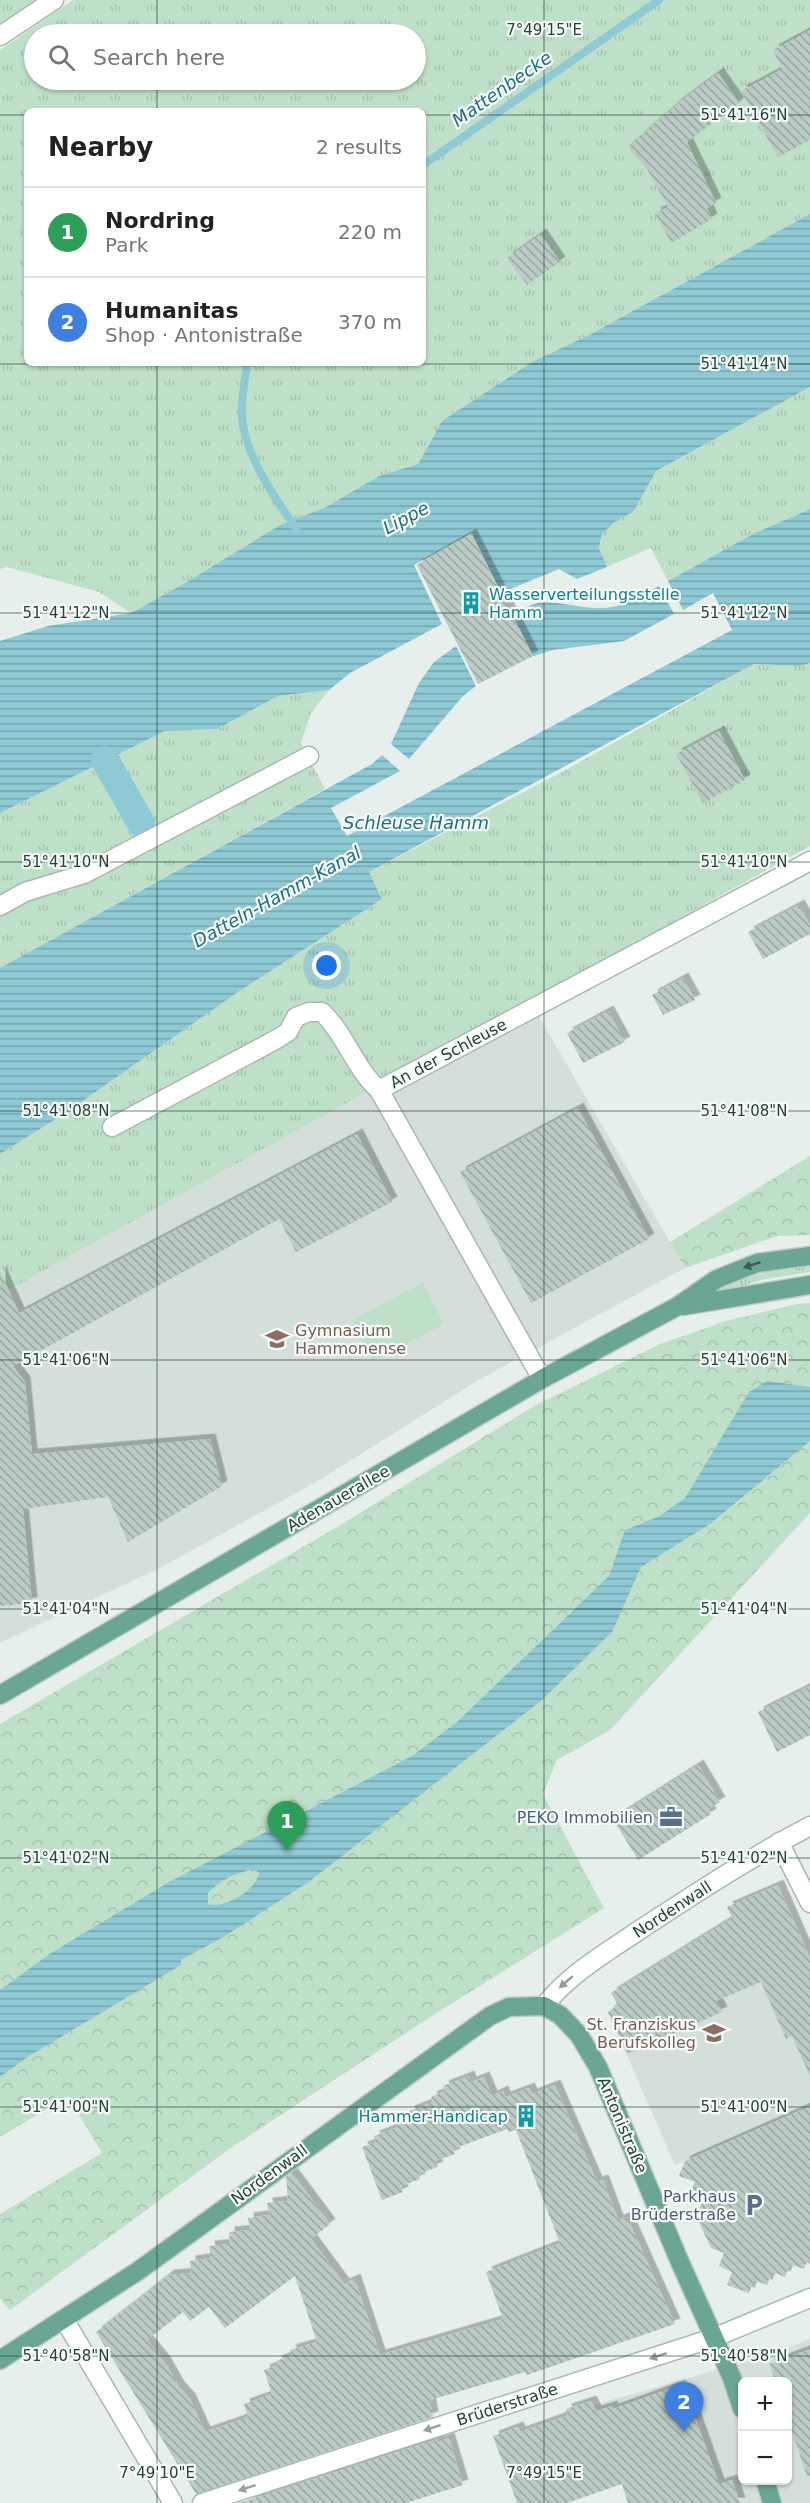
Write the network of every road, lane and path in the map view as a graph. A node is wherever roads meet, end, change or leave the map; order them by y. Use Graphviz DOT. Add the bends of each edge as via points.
graph roads {
  1 [pos="54,0"];
  2 [pos="0,36"];
  3 [pos="309,756"];
  4 [pos="810,861"];
  5 [pos="0,906"];
  6 [pos="379,1090"];
  7 [pos="112,1127"];
  8 [pos="810,1256"];
  9 [pos="810,1285"];
  10 [pos="678,1306"];
  11 [pos="542,1379"];
  12 [pos="0,1695"];
  13 [pos="810,1826"];
  14 [pos="779,1842"];
  15 [pos="810,1903"];
  16 [pos="544,2006"];
  17 [pos="810,2298"];
  18 [pos="64,2319"];
  19 [pos="714,2338"];
  20 [pos="0,2360"];
  21 [pos="738,2397"];
  22 [pos="766,2485"];
  23 [pos="173,2503"];
  24 [pos="202,2503"];
  25 [pos="772,2503"];
  1 -- 2 [label="street"];
  3 -- 5 [label="street" via="84,874 25,892"];
  4 -- 6 [label="street, An der Schleuse"];
  6 -- 7 [label="street" via="368,1080 332,1022 322,1012 309,1012 296,1017 288,1032 278,1039"];
  6 -- 11 [label="street, An der Schleuse"];
  8 -- 10 [label="main road, Adenauerallee, one-way" via="757,1263 717,1279"];
  9 -- 10 [label="main road, Adenauerallee"];
  10 -- 11 [label="main road, Adenauerallee"];
  11 -- 12 [label="main road, Adenauerallee"];
  13 -- 14 [label="street, Nordenwall"];
  14 -- 15 [label="street"];
  14 -- 16 [label="street, Nordenwall, one-way" via="591,1962 560,1986"];
  16 -- 18 [label="main road, Nordenwall" via="509,2007 490,2016 138,2271"];
  16 -- 19 [label="main road, Antonistraße" via="572,2025 598,2067"];
  17 -- 19 [label="street, Brüderstraße"];
  18 -- 20 [label="main road, Nordenwall"];
  18 -- 23 [label="street"];
  19 -- 21 [label="main road, Antonistraße"];
  19 -- 24 [label="street, Brüderstraße, one-way"];
  22 -- 25 [label="main road"];
}
